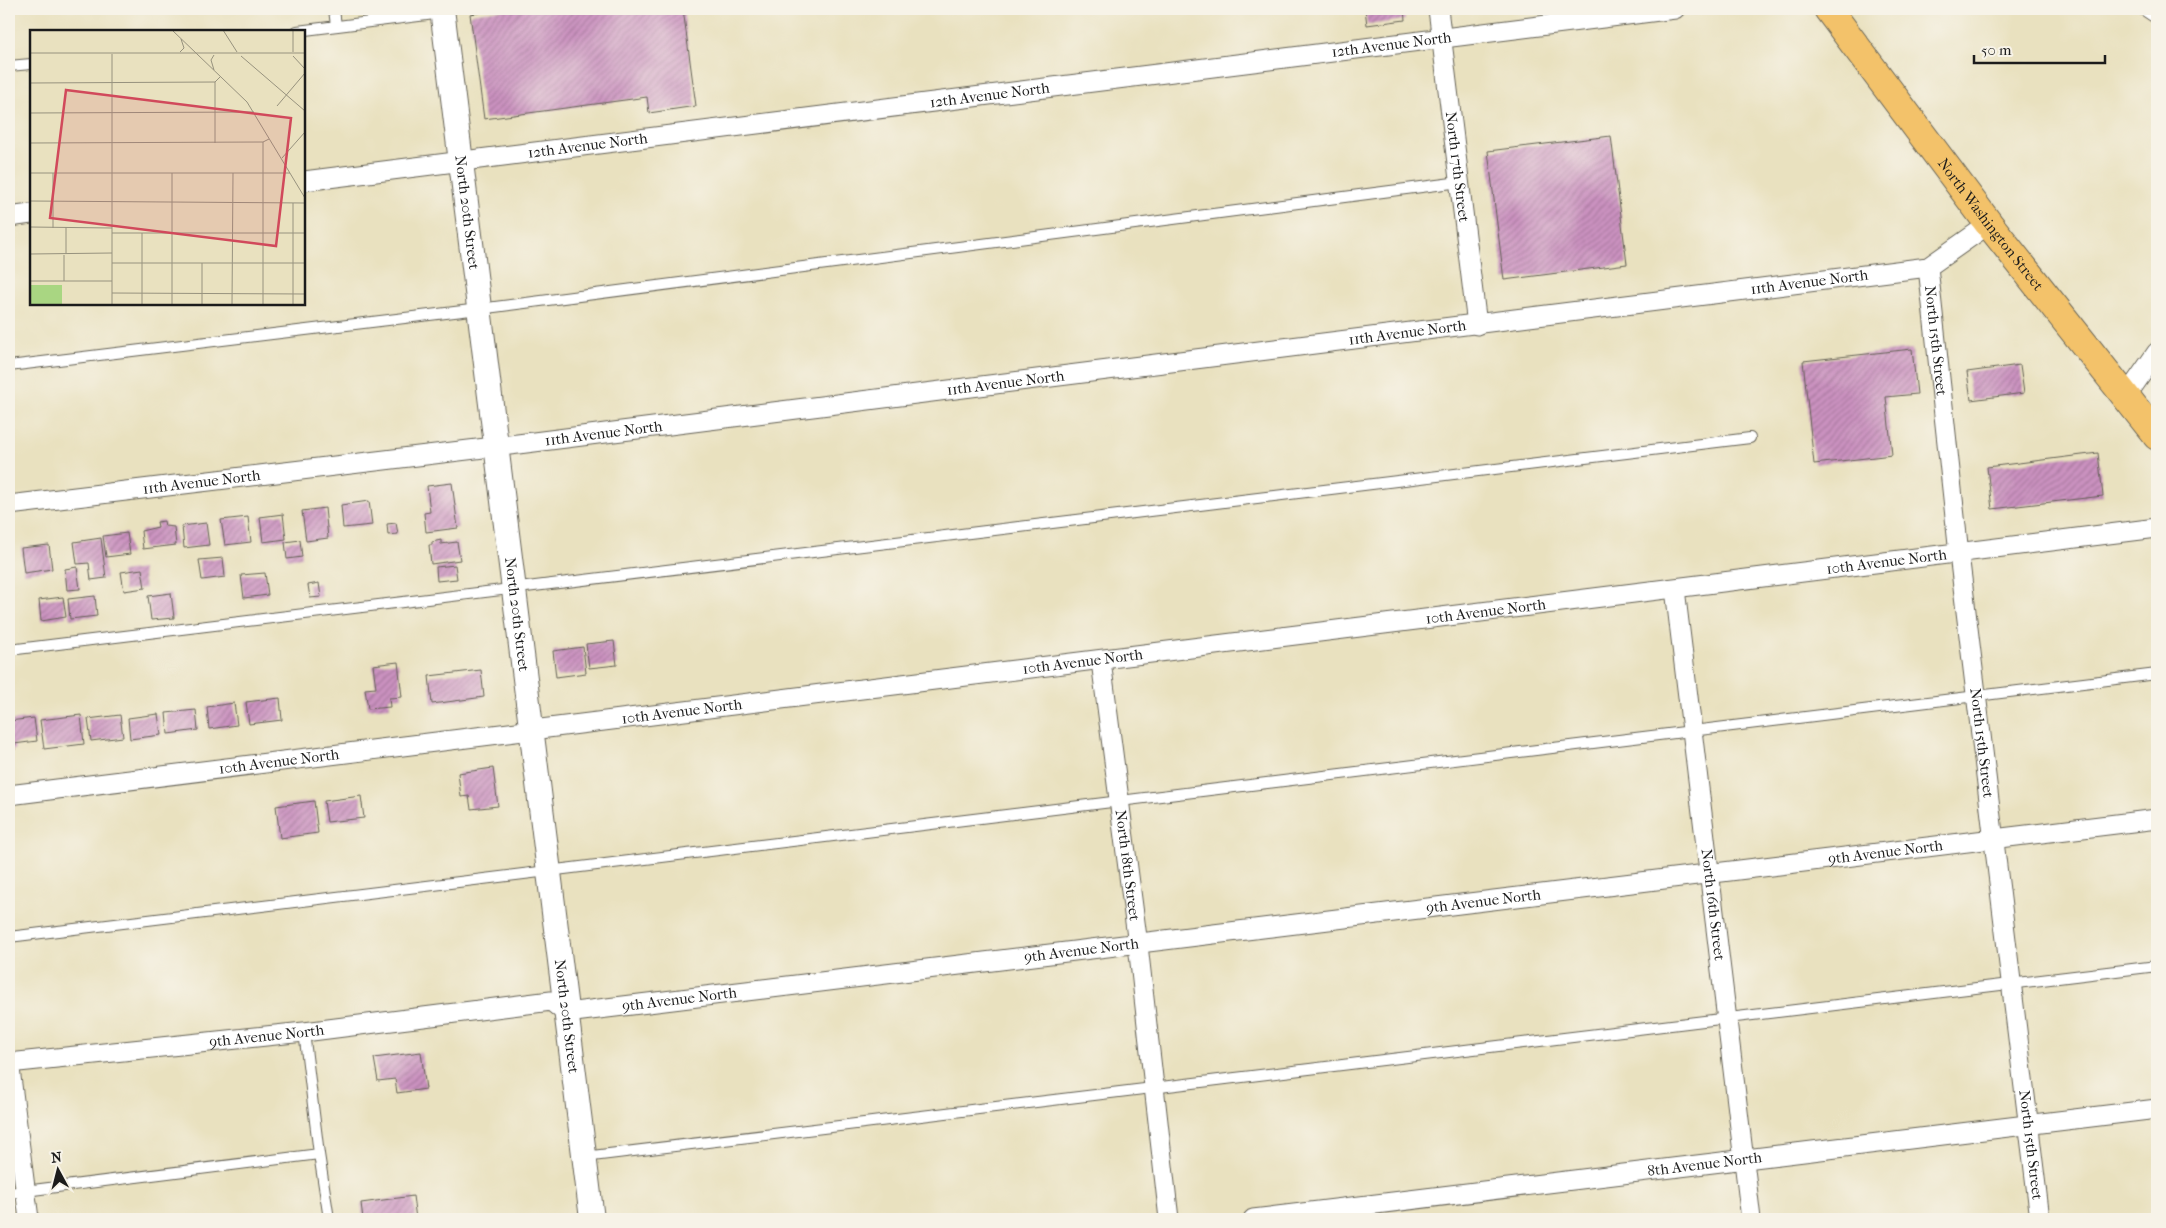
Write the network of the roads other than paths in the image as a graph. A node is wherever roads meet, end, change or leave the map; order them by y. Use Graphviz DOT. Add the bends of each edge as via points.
graph roads {
  1 [pos="334,9"];
  2 [pos="1438,9"];
  3 [pos="1675,9"];
  4 [pos="1828,9"];
  5 [pos="2142,9"];
  6 [pos="442,11"];
  7 [pos="2157,19"];
  8 [pos="336,26"];
  9 [pos="305,30"];
  10 [pos="1442,39"];
  11 [pos="30,64"];
  12 [pos="9,66"];
  13 [pos="462,162"];
  14 [pos="305,181"];
  15 [pos="1460,182"];
  16 [pos="30,214"];
  17 [pos="9,217"];
  18 [pos="1989,224"];
  19 [pos="1928,267"];
  20 [pos="479,309"];
  21 [pos="1477,324"];
  22 [pos="2157,352"];
  23 [pos="9,366"];
  24 [pos="2127,395"];
  25 [pos="2157,436"];
  26 [pos="1750,438"];
  27 [pos="496,447"];
  28 [pos="9,505"];
  29 [pos="2157,528"];
  30 [pos="1959,554"];
  31 [pos="513,588"];
  32 [pos="1674,589"];
  33 [pos="9,650"];
  34 [pos="1101,661"];
  35 [pos="2157,674"];
  36 [pos="1977,696"];
  37 [pos="1692,731"];
  38 [pos="531,732"];
  39 [pos="9,795"];
  40 [pos="1119,801"];
  41 [pos="2157,819"];
  42 [pos="1994,838"];
  43 [pos="548,871"];
  44 [pos="1709,874"];
  45 [pos="9,937"];
  46 [pos="1138,945"];
  47 [pos="2157,966"];
  48 [pos="2011,983"];
  49 [pos="566,1014"];
  50 [pos="1726,1018"];
  51 [pos="304,1032"];
  52 [pos="9,1062"];
  53 [pos="1154,1088"];
  54 [pos="2157,1109"];
  55 [pos="2028,1125"];
  56 [pos="319,1154"];
  57 [pos="584,1157"];
  58 [pos="1744,1160"];
  59 [pos="17,1192"];
  60 [pos="29,1219"];
  61 [pos="329,1219"];
  62 [pos="592,1219"];
  63 [pos="1169,1219"];
  64 [pos="1253,1219"];
  65 [pos="1751,1219"];
  66 [pos="2040,1219"];
  1 -- 8 [label="lane"];
  2 -- 10 [label="street, North 17th Street"];
  3 -- 10 [label="street, 12th Avenue North"];
  4 -- 18 [label="main road, North Washington Street"];
  5 -- 7 [label="lane"];
  6 -- 8 [label="lane"];
  6 -- 13 [label="street, North 20th Street"];
  8 -- 9 [label="lane"];
  10 -- 13 [label="street, 12th Avenue North"];
  10 -- 15 [label="street, North 17th Street"];
  11 -- 12 [label="lane"];
  13 -- 14 [label="street, 12th Avenue North"];
  13 -- 20 [label="street, North 20th Street"];
  15 -- 20 [label="lane"];
  15 -- 21 [label="street, North 17th Street"];
  16 -- 17 [label="street"];
  18 -- 19 [label="street, 11th Avenue North"];
  18 -- 24 [label="main road, North Washington Street"];
  19 -- 21 [label="street, 11th Avenue North"];
  19 -- 30 [label="street, North 15th Street"];
  20 -- 23 [label="lane"];
  20 -- 27 [label="street, North 20th Street"];
  21 -- 27 [label="street, 11th Avenue North"];
  22 -- 24 [label="street"];
  24 -- 25 [label="main road, North Washington Street"];
  26 -- 31 [label="lane"];
  27 -- 28 [label="street, 11th Avenue North"];
  27 -- 31 [label="street, North 20th Street"];
  29 -- 30 [label="street, 10th Avenue North"];
  30 -- 32 [label="street, 10th Avenue North"];
  30 -- 36 [label="street, North 15th Street"];
  31 -- 33 [label="lane"];
  31 -- 38 [label="street, North 20th Street"];
  32 -- 34 [label="street, 10th Avenue North"];
  32 -- 37 [label="street, North 16th Street"];
  34 -- 38 [label="street, 10th Avenue North"];
  34 -- 40 [label="street, North 18th Street"];
  35 -- 36 [label="lane"];
  36 -- 37 [label="lane"];
  36 -- 42 [label="street, North 15th Street"];
  37 -- 40 [label="lane"];
  37 -- 44 [label="street, North 16th Street"];
  38 -- 39 [label="street, 10th Avenue North"];
  38 -- 43 [label="street, North 20th Street"];
  40 -- 43 [label="lane"];
  40 -- 46 [label="street, North 18th Street"];
  41 -- 42 [label="street, 9th Avenue North"];
  42 -- 44 [label="street, 9th Avenue North"];
  42 -- 48 [label="street, North 15th Street"];
  43 -- 45 [label="lane"];
  43 -- 49 [label="street, North 20th Street"];
  44 -- 46 [label="street, 9th Avenue North"];
  44 -- 50 [label="street, North 16th Street"];
  46 -- 49 [label="street, 9th Avenue North"];
  46 -- 53 [label="street, North 18th Street"];
  47 -- 48 [label="lane"];
  48 -- 50 [label="lane"];
  48 -- 55 [label="street, North 15th Street"];
  49 -- 51 [label="street, 9th Avenue North" via="551,1001"];
  49 -- 57 [label="street, North 20th Street"];
  50 -- 53 [label="lane"];
  50 -- 58 [label="street, North 16th Street"];
  51 -- 52 [label="street, 9th Avenue North"];
  51 -- 56 [label="lane"];
  52 -- 59 [label="street"];
  53 -- 57 [label="lane"];
  53 -- 63 [label="street, North 18th Street"];
  54 -- 55 [label="street, 8th Avenue North"];
  55 -- 58 [label="street, 8th Avenue North"];
  55 -- 66 [label="street, North 15th Street"];
  56 -- 59 [label="lane"];
  56 -- 61 [label="lane"];
  57 -- 62 [label="street, North 20th Street"];
  58 -- 64 [label="street, 8th Avenue North"];
  58 -- 65 [label="street, North 16th Street"];
  59 -- 60 [label="street"];
}
